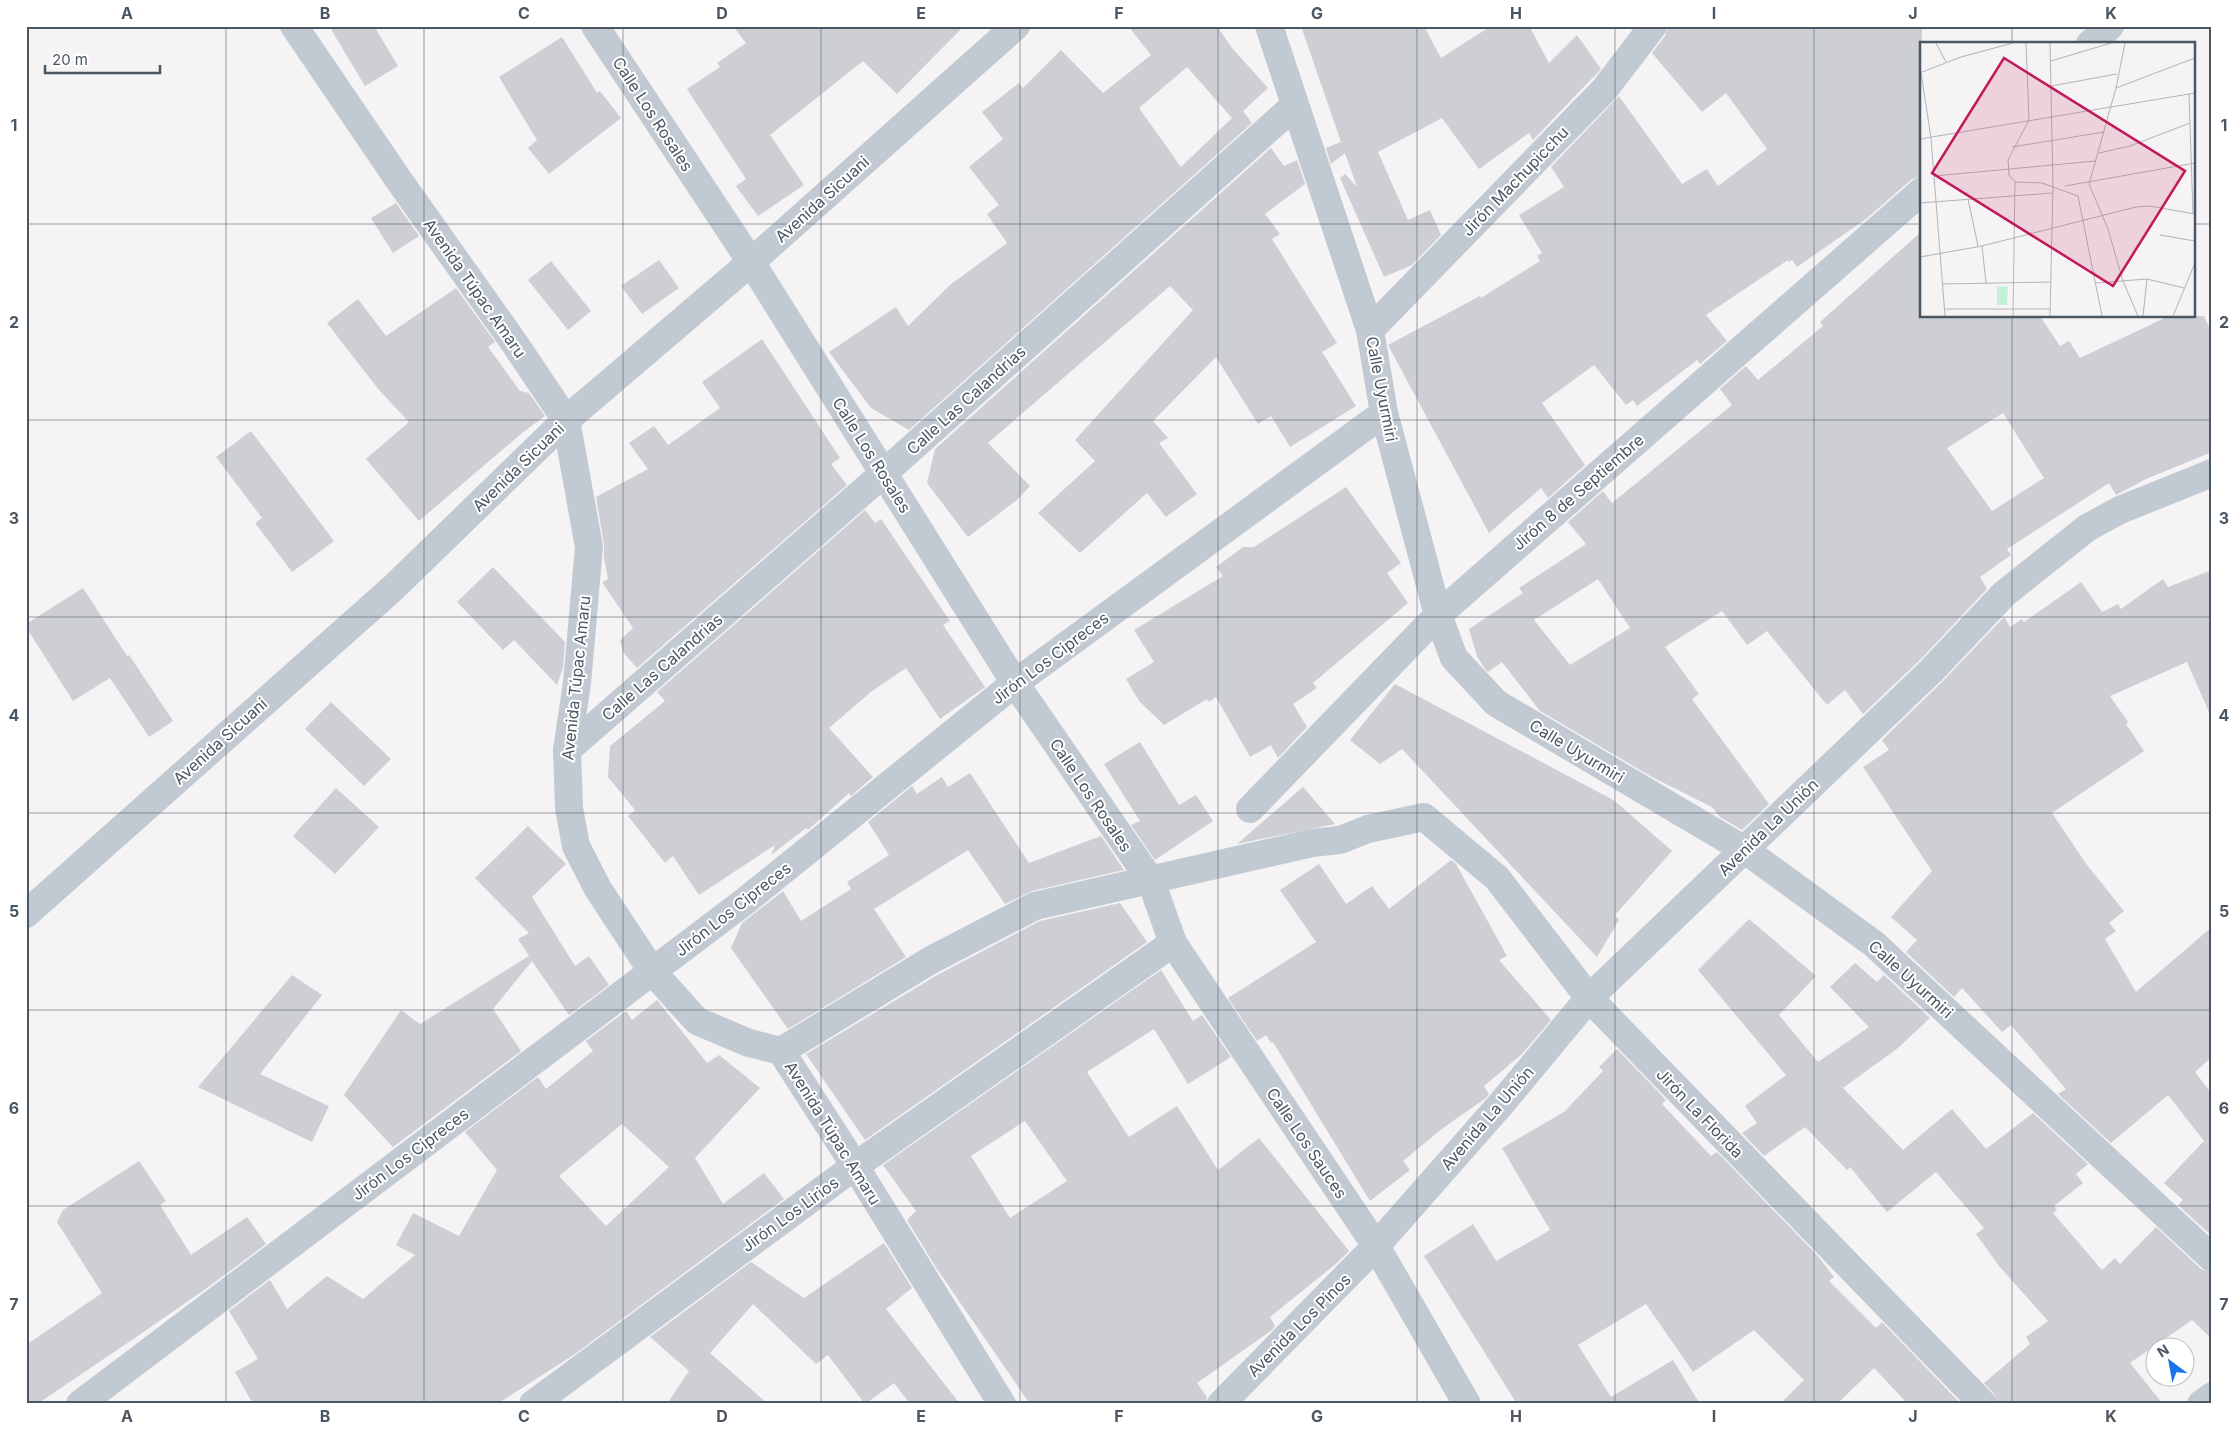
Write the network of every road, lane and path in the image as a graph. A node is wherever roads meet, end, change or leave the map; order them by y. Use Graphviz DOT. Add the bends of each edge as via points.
graph roads {
  1 [pos="294,26"];
  2 [pos="595,26"];
  3 [pos="1016,26"];
  4 [pos="1269,26"];
  5 [pos="1653,26"];
  6 [pos="2110,26"];
  7 [pos="2092,42"];
  8 [pos="1294,106"];
  9 [pos="1920,193"];
  10 [pos="751,262"];
  11 [pos="1370,330"];
  12 [pos="1384,412"];
  13 [pos="566,420"];
  14 [pos="884,473"];
  15 [pos="2212,473"];
  16 [pos="1438,615"];
  17 [pos="1015,683"];
  18 [pos="567,750"];
  19 [pos="1250,808"];
  20 [pos="1745,850"];
  21 [pos="1151,881"];
  22 [pos="26,914"];
  23 [pos="1173,942"];
  24 [pos="652,971"];
  25 [pos="1589,998"];
  26 [pos="781,1051"];
  27 [pos="855,1166"];
  28 [pos="1376,1246"];
  29 [pos="2212,1258"];
  30 [pos="2212,1396"];
  31 [pos="80,1404"];
  32 [pos="532,1404"];
  33 [pos="1002,1404"];
  34 [pos="1221,1404"];
  35 [pos="1466,1404"];
  36 [pos="1983,1404"];
  37 [pos="2201,1404"];
  1 -- 13 [label="street, Avenida Túpac Amaru"];
  2 -- 10 [label="street, Calle Los Rosales"];
  3 -- 10 [label="street, Avenida Sicuani"];
  4 -- 8 [label="street, Calle Uyurmiri"];
  5 -- 11 [label="street, Jirón Machupicchu" via="1604,90"];
  6 -- 7 [label="street"];
  8 -- 11 [label="street, Calle Uyurmiri"];
  8 -- 14 [label="street, Calle Las Calandrias"];
  9 -- 16 [label="street, Jirón 8 de Septiembre"];
  10 -- 13 [label="street, Avenida Sicuani"];
  10 -- 14 [label="street, Calle Los Rosales"];
  11 -- 12 [label="street, Calle Uyurmiri"];
  12 -- 16 [label="street, Calle Uyurmiri"];
  12 -- 17 [label="street, Jirón Los Cipreces"];
  13 -- 18 [label="street, Avenida Túpac Amaru" via="589,547 577,683"];
  13 -- 22 [label="street, Avenida Sicuani" via="393,588"];
  14 -- 17 [label="street, Calle Los Rosales"];
  14 -- 18 [label="street, Calle Las Calandrias"];
  15 -- 20 [label="street, Avenida La Unión" via="2120,510 2064,545 2004,594 1931,671"];
  16 -- 19 [label="street, Jirón 8 de Septiembre"];
  16 -- 20 [label="street, Calle Uyurmiri" via="1454,658 1496,703"];
  17 -- 21 [label="street, Calle Los Rosales"];
  17 -- 24 [label="street, Jirón Los Cipreces" via="744,902"];
  18 -- 24 [label="street, Avenida Túpac Amaru" via="569,808 576,846 598,889"];
  20 -- 25 [label="street, Avenida La Unión"];
  20 -- 29 [label="street, Calle Uyurmiri" via="1874,944"];
  21 -- 23 [label="street, Calle Los Sauces"];
  21 -- 25 [label="street, Jirón La Florida" via="1312,843 1340,840 1368,829 1424,817 1497,878"];
  21 -- 26 [label="street" via="1035,906 932,960"];
  23 -- 27 [label="street, Jirón Los Lirios"];
  23 -- 28 [label="street, Calle Los Sauces"];
  24 -- 26 [label="street, Avenida Túpac Amaru" via="697,1021 749,1043"];
  24 -- 31 [label="street, Jirón Los Cipreces"];
  25 -- 28 [label="street, Avenida La Unión"];
  25 -- 36 [label="street, Jirón La Florida"];
  26 -- 27 [label="street, Avenida Túpac Amaru"];
  27 -- 32 [label="street, Jirón Los Lirios"];
  27 -- 33 [label="street, Avenida Túpac Amaru"];
  28 -- 34 [label="street, Avenida Los Pinos"];
  28 -- 35 [label="street, Calle Los Sauces"];
  30 -- 37 [label="street"];
}
